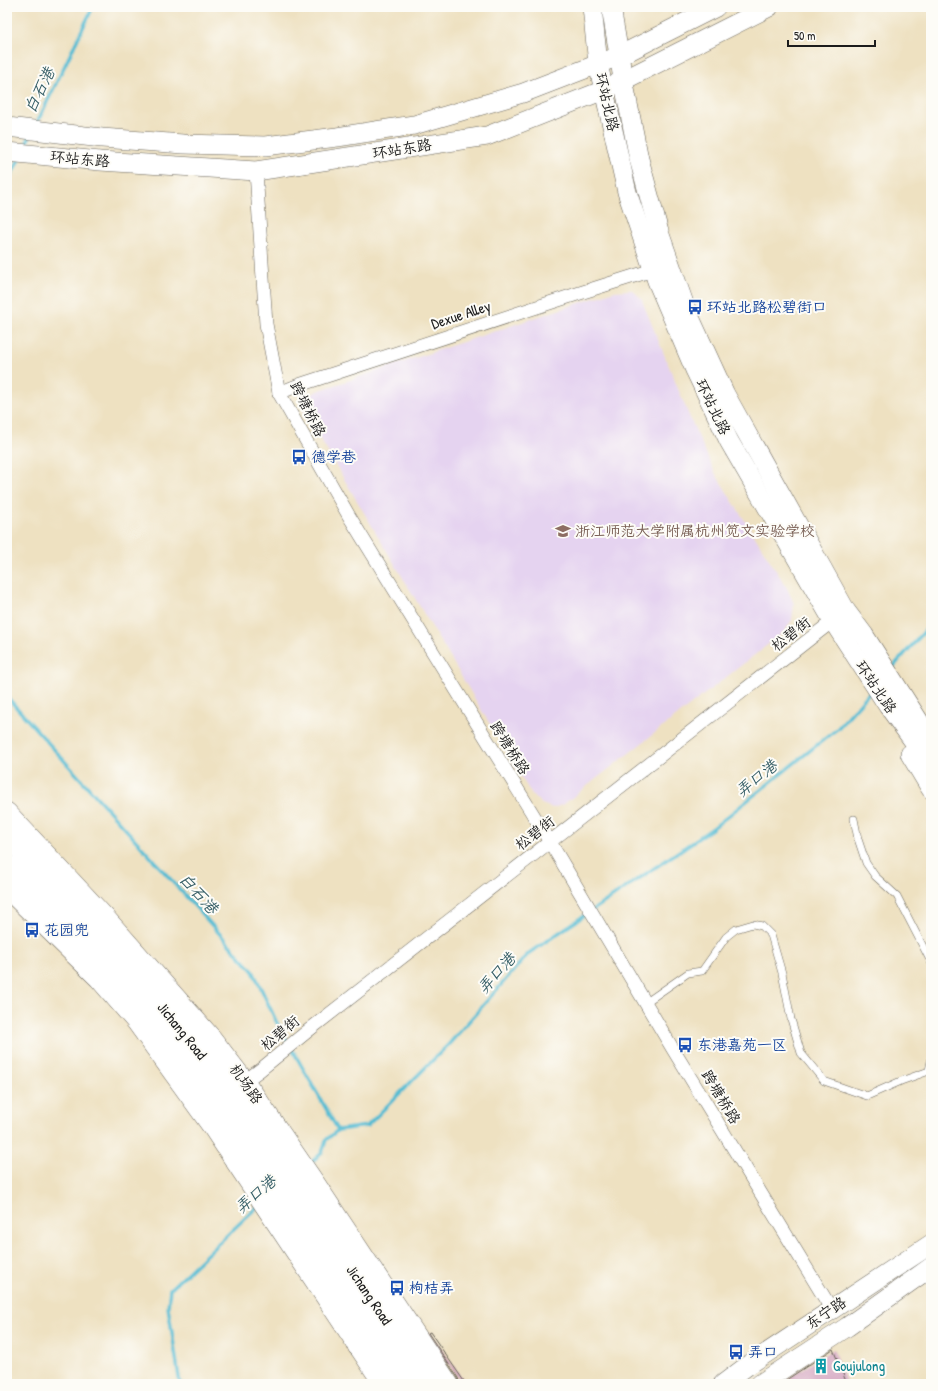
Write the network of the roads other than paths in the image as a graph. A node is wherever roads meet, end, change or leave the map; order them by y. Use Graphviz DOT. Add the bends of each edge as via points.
graph roads {
  1 [pos="592,7"];
  2 [pos="611,7"];
  3 [pos="716,7"];
  4 [pos="769,7"];
  5 [pos="619,56"];
  6 [pos="598,64"];
  7 [pos="623,79"];
  8 [pos="604,90"];
  9 [pos="7,127"];
  10 [pos="7,152"];
  11 [pos="256,171"];
  12 [pos="653,270"];
  13 [pos="279,394"];
  14 [pos="839,616"];
  15 [pos="899,689"];
  16 [pos="888,706"];
  17 [pos="931,720"];
  18 [pos="931,740"];
  19 [pos="931,765"];
  20 [pos="931,789"];
  21 [pos="7,812"];
  22 [pos="854,819"];
  23 [pos="18,838"];
  24 [pos="550,842"];
  25 [pos="7,864"];
  26 [pos="7,889"];
  27 [pos="931,962"];
  28 [pos="645,1003"];
  29 [pos="931,1061"];
  30 [pos="930,1072"];
  31 [pos="253,1076"];
  32 [pos="222,1127"];
  33 [pos="265,1158"];
  34 [pos="295,1204"];
  35 [pos="931,1244"];
  36 [pos="931,1268"];
  37 [pos="832,1310"];
  38 [pos="366,1341"];
  39 [pos="383,1384"];
  40 [pos="406,1384"];
  41 [pos="429,1384"];
  42 [pos="449,1384"];
  43 [pos="722,1384"];
  44 [pos="760,1384"];
  1 -- 6 [label="main road, 环站北路"];
  2 -- 5 [label="main road, 环站北路"];
  3 -- 5 [label="main road, 环站东路"];
  4 -- 7 [label="main road, 环站东路"];
  5 -- 6 [label="main road, 环站东路"];
  5 -- 7 [label="main road, 环站北路"];
  6 -- 8 [label="main road, 环站北路"];
  6 -- 9 [label="main road, 环站东路" via="522,93 414,125 337,138 265,146 183,144"];
  7 -- 8 [label="main road, 环站东路"];
  7 -- 14 [label="main road, 环站北路" via="639,159 657,225 686,309 725,394"];
  8 -- 11 [label="main road, 环站东路" via="487,136"];
  8 -- 12 [label="main road, 环站北路" via="627,192"];
  10 -- 11 [label="main road, 环站东路"];
  11 -- 13 [label="street, 跨塘桥路" via="266,324"];
  12 -- 13 [label="street, Dexue Alley" via="565,297"];
  12 -- 14 [label="main road, 环站北路" via="695,370 729,441"];
  13 -- 24 [label="street, 跨塘桥路" via="349,516"];
  14 -- 15 [label="main road, 环站北路" via="864,635"];
  14 -- 16 [label="main road, 环站北路" via="851,650"];
  14 -- 24 [label="street, 松碧街"];
  15 -- 17 [label="main road" via="924,709"];
  15 -- 18 [label="main road, 环站北路"];
  16 -- 19 [label="main road, 环站北路"];
  16 -- 20 [label="main road" via="903,743"];
  21 -- 23 [label="main road, 机场路"];
  22 -- 27 [label="lane" via="866,863 875,876 897,896"];
  23 -- 31 [label="main road, 机场路" via="107,919 212,1038"];
  23 -- 33 [label="main road, Jichang Road" via="180,1027 234,1095"];
  24 -- 28 [label="street, 跨塘桥路"];
  24 -- 31 [label="street, 松碧街"];
  25 -- 32 [label="main road, 机场路" via="93,950 159,1027 213,1097"];
  26 -- 32 [label="main road, 机场路" via="98,979"];
  28 -- 30 [label="lane" via="688,973 702,970 726,937 736,929 753,924 762,926 771,935 801,1053 824,1081 867,1096"];
  28 -- 37 [label="street, 跨塘桥路"];
  29 -- 30 [label="lane"];
  31 -- 33 [label="main road, 机场路"];
  32 -- 33 [label="main road, 机场路"];
  33 -- 34 [label="main road, 机场路"];
  33 -- 34 [label="main road, 机场路"];
  34 -- 38 [label="main road, 机场路"];
  34 -- 41 [label="main road, Jichang Road"];
  34 -- 42 [label="main road, 机场路"];
  35 -- 37 [label="main road, 东宁路"];
  36 -- 44 [label="main road, 东宁路"];
  37 -- 43 [label="main road, 东宁路"];
  38 -- 39 [label="main road, 机场路"];
  38 -- 40 [label="main road, 机场路"];
}
